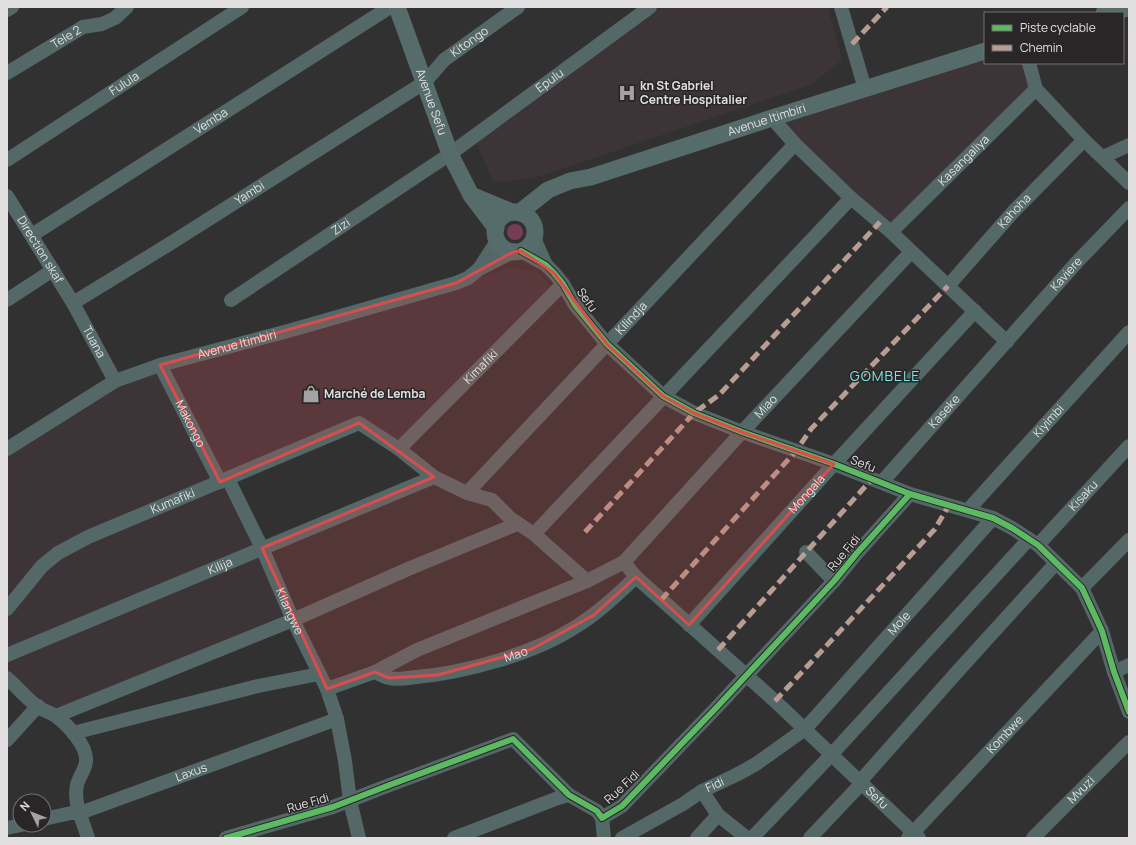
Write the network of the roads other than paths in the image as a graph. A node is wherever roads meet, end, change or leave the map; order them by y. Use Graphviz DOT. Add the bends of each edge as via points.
graph roads {
  1 [pos="12,7"];
  2 [pos="126,7"];
  3 [pos="242,7"];
  4 [pos="390,7"];
  5 [pos="397,7"];
  6 [pos="518,7"];
  7 [pos="650,7"];
  8 [pos="841,7"];
  9 [pos="1129,8"];
  10 [pos="7,10"];
  11 [pos="1109,12"];
  12 [pos="984,51"];
  13 [pos="1029,64"];
  14 [pos="7,73"];
  15 [pos="425,82"];
  16 [pos="864,89"];
  17 [pos="1036,89"];
  18 [pos="772,118"];
  19 [pos="1084,140"];
  20 [pos="795,144"];
  21 [pos="1129,145"];
  22 [pos="450,154"];
  23 [pos="1103,157"];
  24 [pos="7,160"];
  25 [pos="1129,182"];
  26 [pos="548,190"];
  27 [pos="471,195"];
  28 [pos="851,198"];
  29 [pos="9,202"];
  30 [pos="1129,208"];
  31 [pos="515,213"];
  32 [pos="534,232"];
  33 [pos="891,232"];
  34 [pos="496,234"];
  35 [pos="32,235"];
  36 [pos="517,252"];
  37 [pos="911,252"];
  38 [pos="546,265"];
  39 [pos="53,270"];
  40 [pos="479,270"];
  41 [pos="563,284"];
  42 [pos="948,286"];
  43 [pos="7,300"];
  44 [pos="231,300"];
  45 [pos="73,303"];
  46 [pos="975,311"];
  47 [pos="1129,332"];
  48 [pos="1007,342"];
  49 [pos="607,344"];
  50 [pos="160,365"];
  51 [pos="115,381"];
  52 [pos="663,396"];
  53 [pos="742,432"];
  54 [pos="1129,446"];
  55 [pos="7,449"];
  56 [pos="399,449"];
  57 [pos="834,464"];
  58 [pos="434,477"];
  59 [pos="224,481"];
  60 [pos="882,482"];
  61 [pos="467,493"];
  62 [pos="910,494"];
  63 [pos="968,510"];
  64 [pos="993,518"];
  65 [pos="517,524"];
  66 [pos="534,534"];
  67 [pos="1129,540"];
  68 [pos="1033,542"];
  69 [pos="262,548"];
  70 [pos="806,552"];
  71 [pos="624,562"];
  72 [pos="1056,563"];
  73 [pos="636,577"];
  74 [pos="587,581"];
  75 [pos="834,581"];
  76 [pos="1082,588"];
  77 [pos="7,609"];
  78 [pos="293,620"];
  79 [pos="689,625"];
  80 [pos="1102,631"];
  81 [pos="7,655"];
  82 [pos="1129,665"];
  83 [pos="375,672"];
  84 [pos="1114,672"];
  85 [pos="319,674"];
  86 [pos="745,675"];
  87 [pos="7,678"];
  88 [pos="327,689"];
  89 [pos="38,706"];
  90 [pos="1129,712"];
  91 [pos="56,716"];
  92 [pos="337,719"];
  93 [pos="805,729"];
  94 [pos="73,733"];
  95 [pos="7,740"];
  96 [pos="1129,742"];
  97 [pos="831,755"];
  98 [pos="862,784"];
  99 [pos="702,791"];
  100 [pos="569,795"];
  101 [pos="350,801"];
  102 [pos="80,813"];
  103 [pos="718,815"];
  104 [pos="52,818"];
  105 [pos="602,818"];
  106 [pos="914,836"];
  107 [pos="88,838"];
  108 [pos="226,838"];
  109 [pos="358,838"];
  110 [pos="454,838"];
  111 [pos="604,838"];
  112 [pos="622,838"];
  113 [pos="697,838"];
  114 [pos="747,838"];
  115 [pos="752,838"];
  116 [pos="810,838"];
  117 [pos="1033,838"];
  1 -- 10 [label="street"];
  2 -- 14 [label="street, Tele 2" via="115,18 102,24 83,27"];
  3 -- 24 [label="street, Fulula"];
  4 -- 35 [label="street, Vemba"];
  5 -- 15 [label="main road, Avenue Sefu"];
  6 -- 15 [label="street, Kitongo" via="444,60"];
  7 -- 22 [label="street, Epulu"];
  8 -- 16 [label="street"];
  9 -- 11 [label="main road"];
  12 -- 16 [label="main road, Avenue Itimbiri"];
  13 -- 17 [label="street"];
  15 -- 22 [label="main road, Avenue Sefu"];
  15 -- 45 [label="street, Yambi"];
  16 -- 18 [label="main road, Avenue Itimbiri"];
  17 -- 19 [label="street"];
  17 -- 33 [label="street, Kasangaliya"];
  18 -- 20 [label="street"];
  18 -- 26 [label="main road, Avenue Itimbiri"];
  19 -- 23 [label="street"];
  19 -- 42 [label="street, Kahoha" via="1013,212"];
  20 -- 28 [label="street"];
  20 -- 49 [label="street, Kilindja"];
  21 -- 23 [label="street"];
  22 -- 27 [label="main road, Avenue Sefu"];
  22 -- 44 [label="street, Zizi"];
  23 -- 25 [label="street"];
  26 -- 31 [label="main road, Avenue Itimbiri"];
  26 -- 32 [label="main road"];
  27 -- 31 [label="main road"];
  27 -- 34 [label="main road, Avenue Sefu"];
  28 -- 33 [label="street"];
  28 -- 52 [label="street"];
  29 -- 35 [label="street, Direction skaf"];
  30 -- 48 [label="street, Kaviere" via="1077,262"];
  31 -- 32 [label="main road" via="528,217"];
  31 -- 34 [label="main road" via="502,218"];
  32 -- 36 [label="main road" via="531,245"];
  32 -- 38 [label="street"];
  33 -- 37 [label="street"];
  34 -- 36 [label="main road" via="502,247"];
  34 -- 40 [label="street"];
  35 -- 39 [label="street, Direction skaf"];
  36 -- 38 [label="street"];
  36 -- 40 [label="street, Avenue Itimbiri"];
  37 -- 42 [label="street"];
  37 -- 53 [label="street, Miao"];
  38 -- 41 [label="street, Sefu"];
  39 -- 43 [label="street"];
  39 -- 45 [label="street, Direction skaf"];
  40 -- 50 [label="street, Avenue Itimbiri" via="456,283"];
  41 -- 49 [label="street, Sefu" via="575,305"];
  41 -- 56 [label="street, Kimafiki"];
  42 -- 46 [label="street"];
  45 -- 51 [label="street, Tuana"];
  46 -- 48 [label="street"];
  46 -- 57 [label="street, Mongala"];
  47 -- 63 [label="street, Kiyimbi"];
  48 -- 60 [label="street, Kaseke"];
  49 -- 52 [label="street, Sefu"];
  49 -- 61 [label="street, Kilindja"];
  50 -- 51 [label="street, Avenue Itimbiri"];
  50 -- 59 [label="street, Makongo"];
  51 -- 55 [label="street, Avenue Itimbiri"];
  52 -- 53 [label="street, Sefu" via="694,413"];
  52 -- 66 [label="street"];
  53 -- 57 [label="street, Sefu"];
  53 -- 71 [label="street, Miao"];
  54 -- 68 [label="street, Kisaku"];
  56 -- 58 [label="street"];
  56 -- 59 [label="street, Kumafiki" via="359,423"];
  57 -- 60 [label="street, Sefu"];
  57 -- 79 [label="street, Mongala"];
  58 -- 61 [label="street"];
  58 -- 69 [label="street, Kilija"];
  59 -- 69 [label="street, Makongo"];
  59 -- 77 [label="street, Kumafiki" via="88,537 58,553 42,566"];
  60 -- 62 [label="street, Sefu"];
  61 -- 65 [label="street" via="492,500"];
  62 -- 63 [label="street, Sefu"];
  62 -- 75 [label="street, Rue Fidi"];
  63 -- 64 [label="street, Sefu"];
  64 -- 68 [label="street, Sefu"];
  64 -- 93 [label="street, Mole"];
  65 -- 66 [label="street"];
  65 -- 78 [label="street"];
  66 -- 74 [label="street"];
  67 -- 76 [label="street"];
  68 -- 72 [label="street, Sefu"];
  68 -- 97 [label="street, Kisaku"];
  69 -- 78 [label="street, Kilangwe"];
  69 -- 81 [label="street, Kilija"];
  70 -- 75 [label="street"];
  71 -- 73 [label="street, Sefu"];
  71 -- 74 [label="street"];
  72 -- 76 [label="street, Sefu"];
  72 -- 98 [label="street" via="864,777"];
  73 -- 79 [label="street, Sefu"];
  73 -- 83 [label="street, Mao" via="594,615 571,630 532,649 438,675 389,678"];
  74 -- 83 [label="street" via="417,650"];
  75 -- 86 [label="street, Rue Fidi"];
  76 -- 80 [label="street, Sefu"];
  78 -- 85 [label="street, Kilangwe"];
  78 -- 91 [label="street"];
  79 -- 86 [label="street, Sefu"];
  80 -- 84 [label="street, Sefu"];
  80 -- 106 [label="street, Kombwe"];
  82 -- 84 [label="street"];
  83 -- 88 [label="street"];
  84 -- 90 [label="street, Sefu"];
  85 -- 88 [label="street, Kilangwe"];
  85 -- 94 [label="street" via="258,686"];
  86 -- 93 [label="street, Sefu"];
  86 -- 105 [label="street, Rue Fidi" via="622,806"];
  87 -- 89 [label="street"];
  88 -- 92 [label="street, Kilangwe"];
  89 -- 91 [label="street"];
  89 -- 95 [label="street"];
  91 -- 94 [label="street"];
  92 -- 101 [label="street, Kilangwe"];
  92 -- 102 [label="street, Laxus"];
  93 -- 97 [label="street, Sefu"];
  93 -- 99 [label="street, Fidi" via="756,764"];
  94 -- 102 [label="street" via="83,746 86,758 77,786 76,798"];
  96 -- 117 [label="street, Mvuzi"];
  97 -- 98 [label="street, Sefu"];
  97 -- 115 [label="street, Kisaku"];
  98 -- 106 [label="street, Sefu"];
  98 -- 116 [label="street"];
  99 -- 103 [label="street"];
  99 -- 112 [label="street, Fidi"];
  100 -- 101 [label="street, Rue Fidi" via="513,739"];
  100 -- 105 [label="street, Rue Fidi" via="596,811"];
  100 -- 110 [label="street"];
  101 -- 108 [label="street, Rue Fidi"];
  101 -- 109 [label="street, Kilangwe"];
  102 -- 104 [label="street, Laxus"];
  102 -- 107 [label="street"];
  103 -- 113 [label="street"];
  103 -- 114 [label="street"];
  105 -- 111 [label="street"];
}
